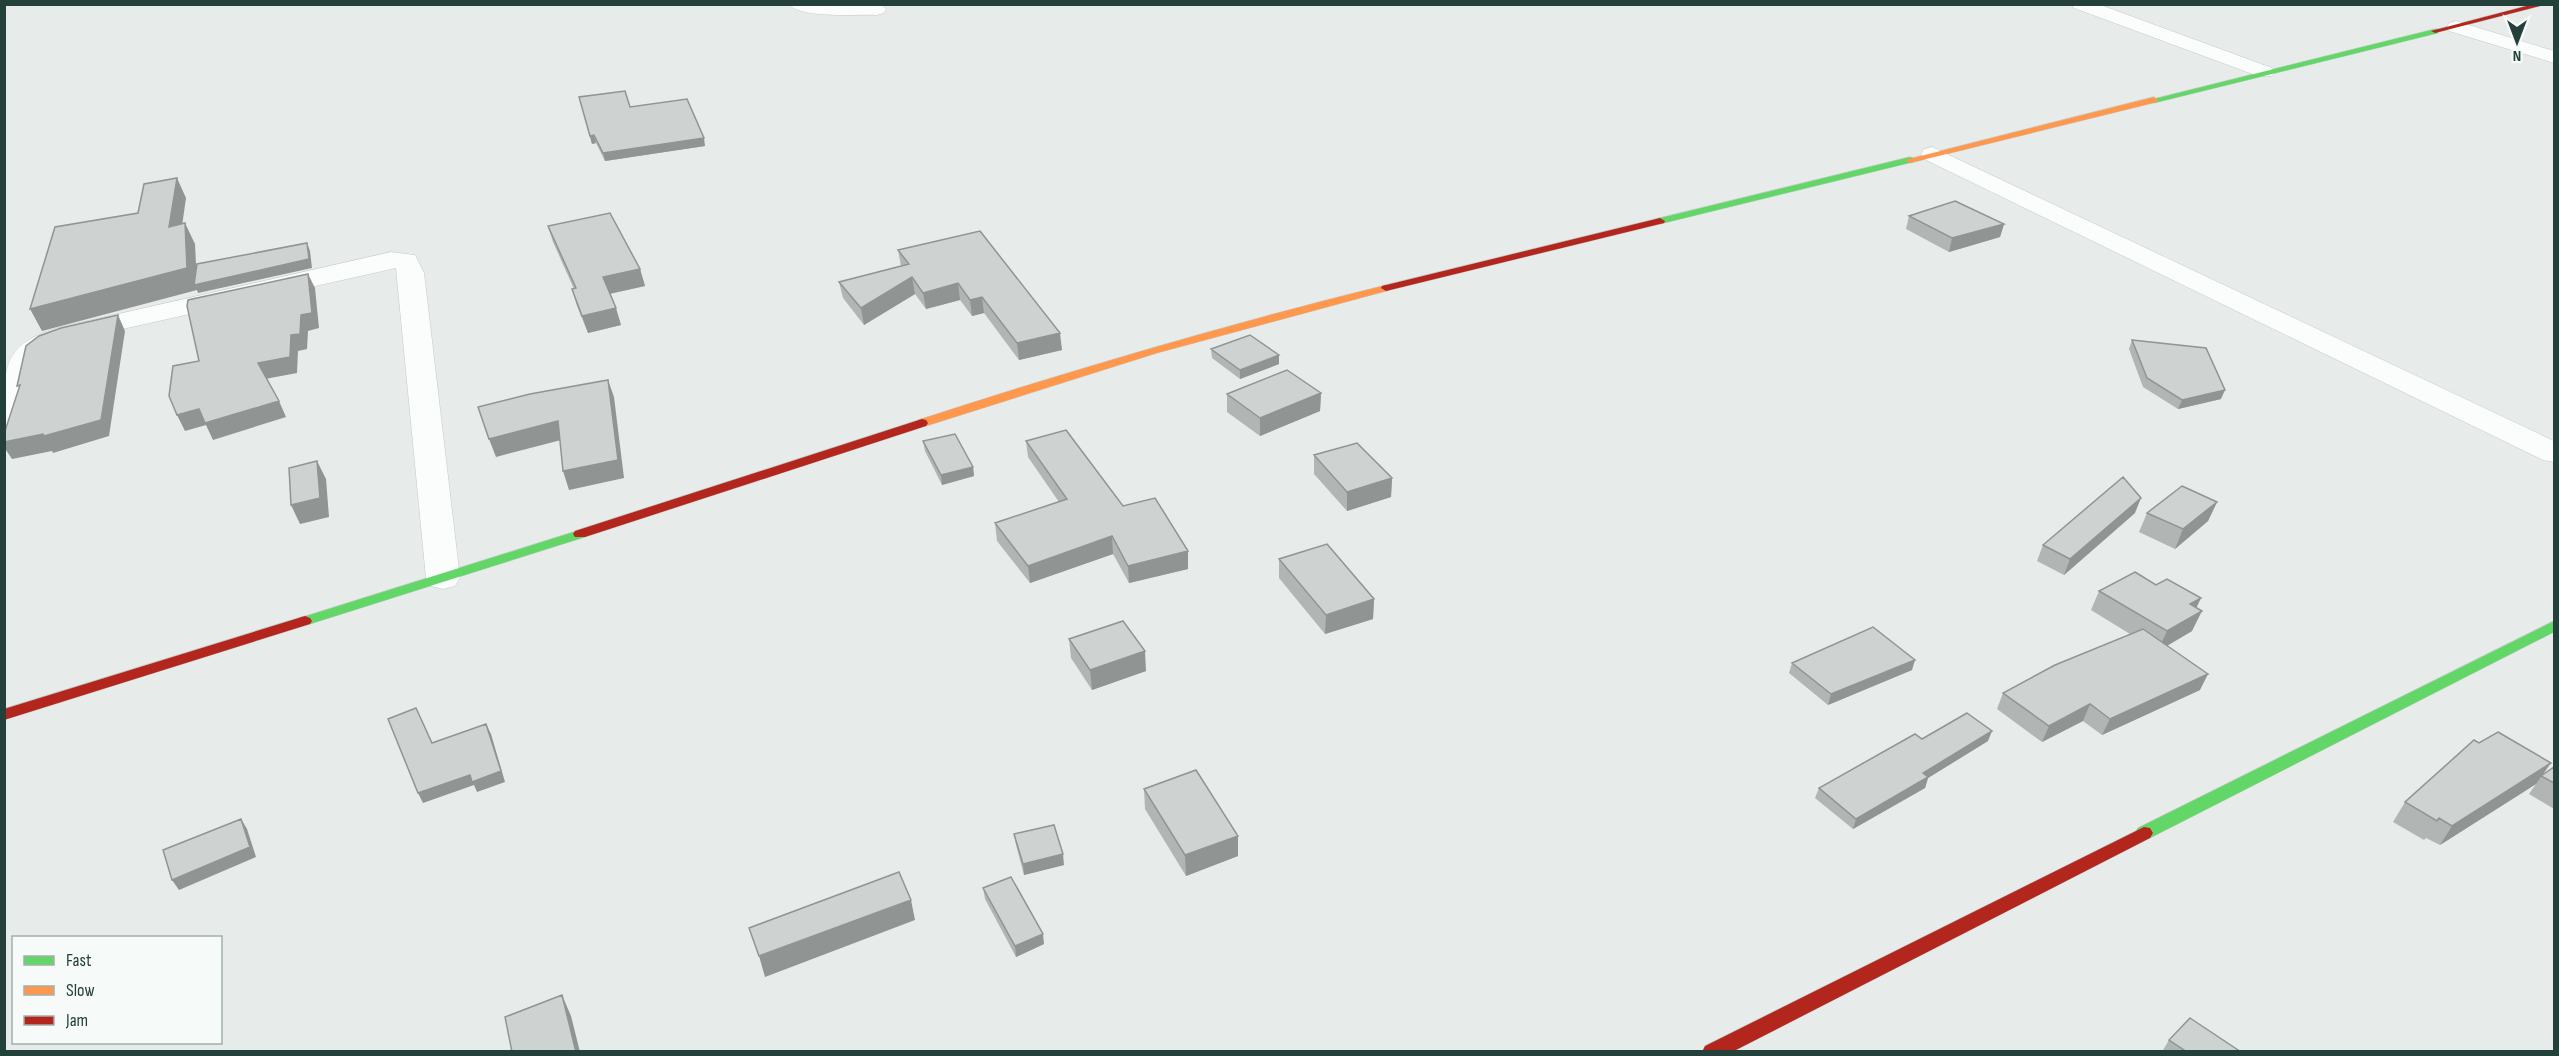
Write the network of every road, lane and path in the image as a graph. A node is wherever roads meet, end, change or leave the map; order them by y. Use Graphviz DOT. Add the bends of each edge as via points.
graph roads {
  1 [pos="797,4"];
  2 [pos="2080,4"];
  3 [pos="2545,4"];
  4 [pos="877,9"];
  5 [pos="2456,27"];
  6 [pos="2554,57"];
  7 [pos="2265,72"];
  8 [pos="1932,154"];
  9 [pos="4,421"];
  10 [pos="2554,453"];
  11 [pos="443,578"];
  12 [pos="2554,626"];
  13 [pos="4,715"];
  14 [pos="1712,1052"];
  1 -- 4 [label="street" via="808,8"];
  2 -- 7 [label="street"];
  3 -- 5 [label="street"];
  5 -- 6 [label="street"];
  5 -- 7 [label="street"];
  7 -- 8 [label="street"];
  8 -- 10 [label="street"];
  8 -- 11 [label="street" via="1321,304 1044,383"];
  9 -- 11 [label="street" via="20,357 36,344 61,334 405,260 411,273"];
  11 -- 13 [label="street"];
  12 -- 14 [label="street"];
}
